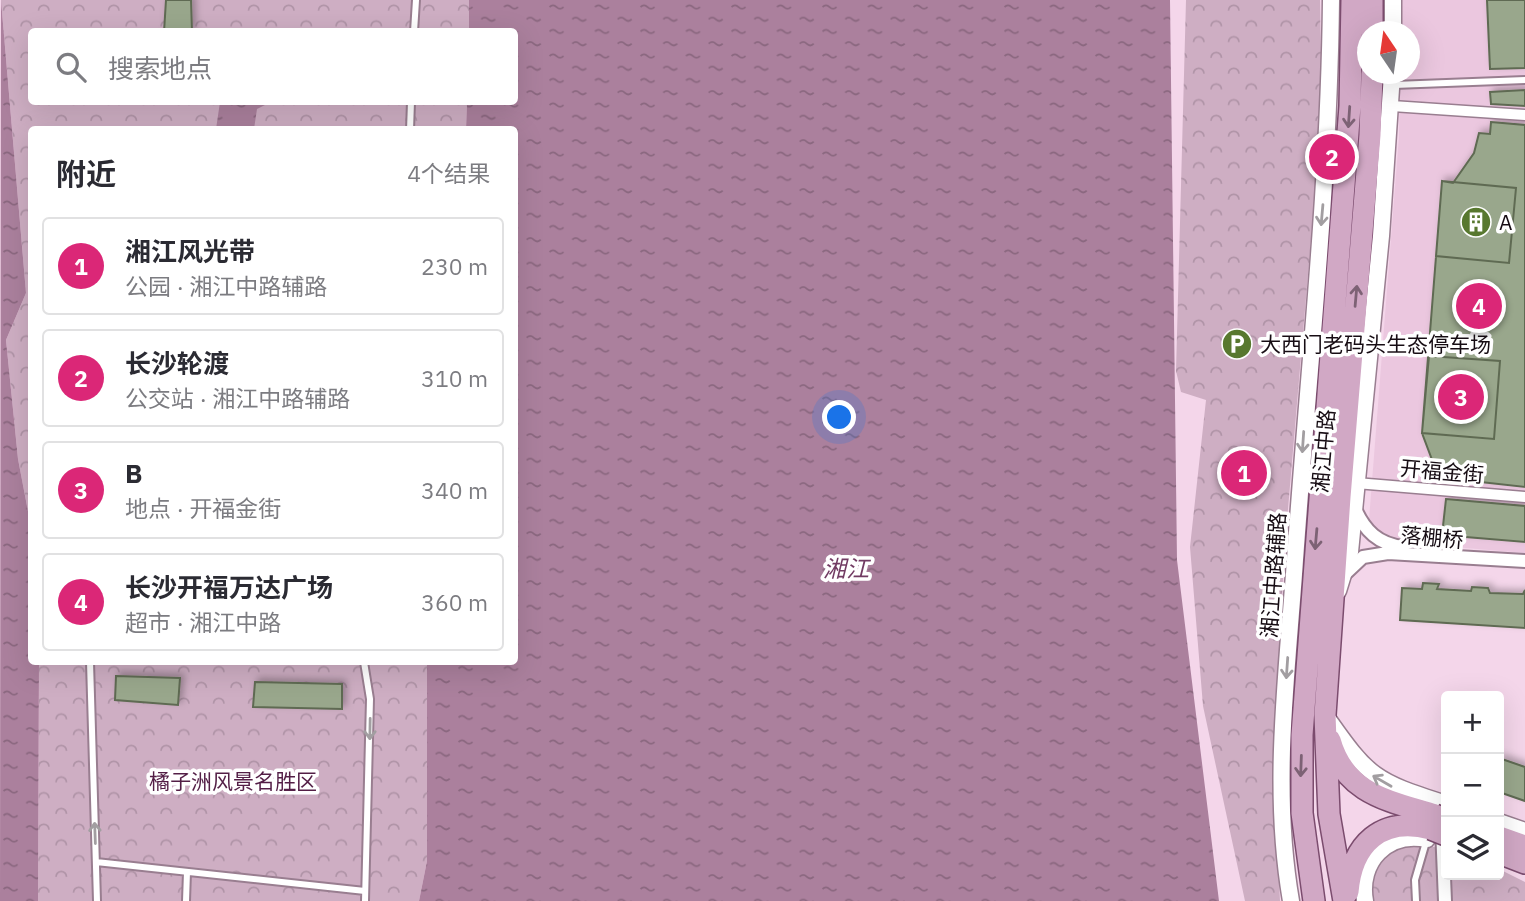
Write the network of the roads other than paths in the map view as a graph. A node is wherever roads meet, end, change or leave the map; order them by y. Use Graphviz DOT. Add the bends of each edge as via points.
graph roads {
  1 [pos="416,0"];
  2 [pos="1331,0"];
  3 [pos="1352,0"];
  4 [pos="1371,0"];
  5 [pos="1393,0"];
  6 [pos="1372,21"];
  7 [pos="1392,21"];
  8 [pos="415,28"];
  9 [pos="1420,79"];
  10 [pos="1525,80"];
  11 [pos="1371,84"];
  12 [pos="1392,84"];
  13 [pos="411,105"];
  14 [pos="1392,106"];
  15 [pos="1525,115"];
  16 [pos="410,126"];
  17 [pos="1356,484"];
  18 [pos="1525,497"];
  19 [pos="1354,507"];
  20 [pos="1525,560"];
  21 [pos="1344,576"];
  22 [pos="1332,606"];
  23 [pos="90,665"];
  24 [pos="364,665"];
  25 [pos="1325,715"];
  26 [pos="1439,821"];
  27 [pos="1504,824"];
  28 [pos="1525,831"];
  29 [pos="1504,839"];
  30 [pos="1525,846"];
  31 [pos="1504,855"];
  32 [pos="96,862"];
  33 [pos="1525,863"];
  34 [pos="187,872"];
  35 [pos="365,891"];
  36 [pos="97,901"];
  37 [pos="186,901"];
  38 [pos="365,901"];
  39 [pos="1291,901"];
  40 [pos="1314,901"];
  41 [pos="1345,901"];
  42 [pos="1365,901"];
  43 [pos="1416,901"];
  44 [pos="1445,901"];
  1 -- 8 [label="lane"];
  2 -- 39 [label="street, 湘江中路辅路, one-way" via="1326,171 1282,731 1282,827"];
  3 -- 40 [label="main road, 湘江中路, one-way" via="1350,106 1302,735 1303,813"];
  4 -- 6 [label="main road"];
  5 -- 7 [label="street"];
  9 -- 10 [label="lane"];
  22 -- 11 [label="main road, 湘江中路, one-way"];
  12 -- 14 [label="street, 湘江中路"];
  13 -- 16 [label="lane"];
  14 -- 15 [label="street"];
  14 -- 17 [label="street, 湘江中路"];
  17 -- 18 [label="street, 开福金街"];
  17 -- 19 [label="street, 湘江中路"];
  19 -- 20 [label="street, 落棚桥" via="1366,529 1389,545"];
  19 -- 21 [label="street, 湘江中路"];
  20 -- 21 [label="street, 落棚桥" via="1388,552 1363,557"];
  21 -- 22 [label="street, 湘江中路"];
  22 -- 25 [label="main road, 湘江中路"];
  32 -- 23 [label="lane, one-way"];
  24 -- 35 [label="lane, one-way" via="370,699"];
  26 -- 25 [label="main road, one-way" via="1356,786 1337,759"];
  25 -- 41 [label="main road, 湘江中路" via="1327,794"];
  26 -- 41 [label="main road" via="1375,835 1353,862"];
  26 -- 42 [label="street" via="1378,852 1365,871"];
  26 -- 43 [label="lane" via="1415,880"];
  26 -- 44 [label="street"];
  27 -- 28 [label="street"];
  29 -- 30 [label="main road"];
  31 -- 33 [label="main road"];
  32 -- 34 [label="lane"];
  32 -- 36 [label="lane"];
  34 -- 35 [label="lane"];
  34 -- 37 [label="lane"];
  35 -- 38 [label="lane"];
}
